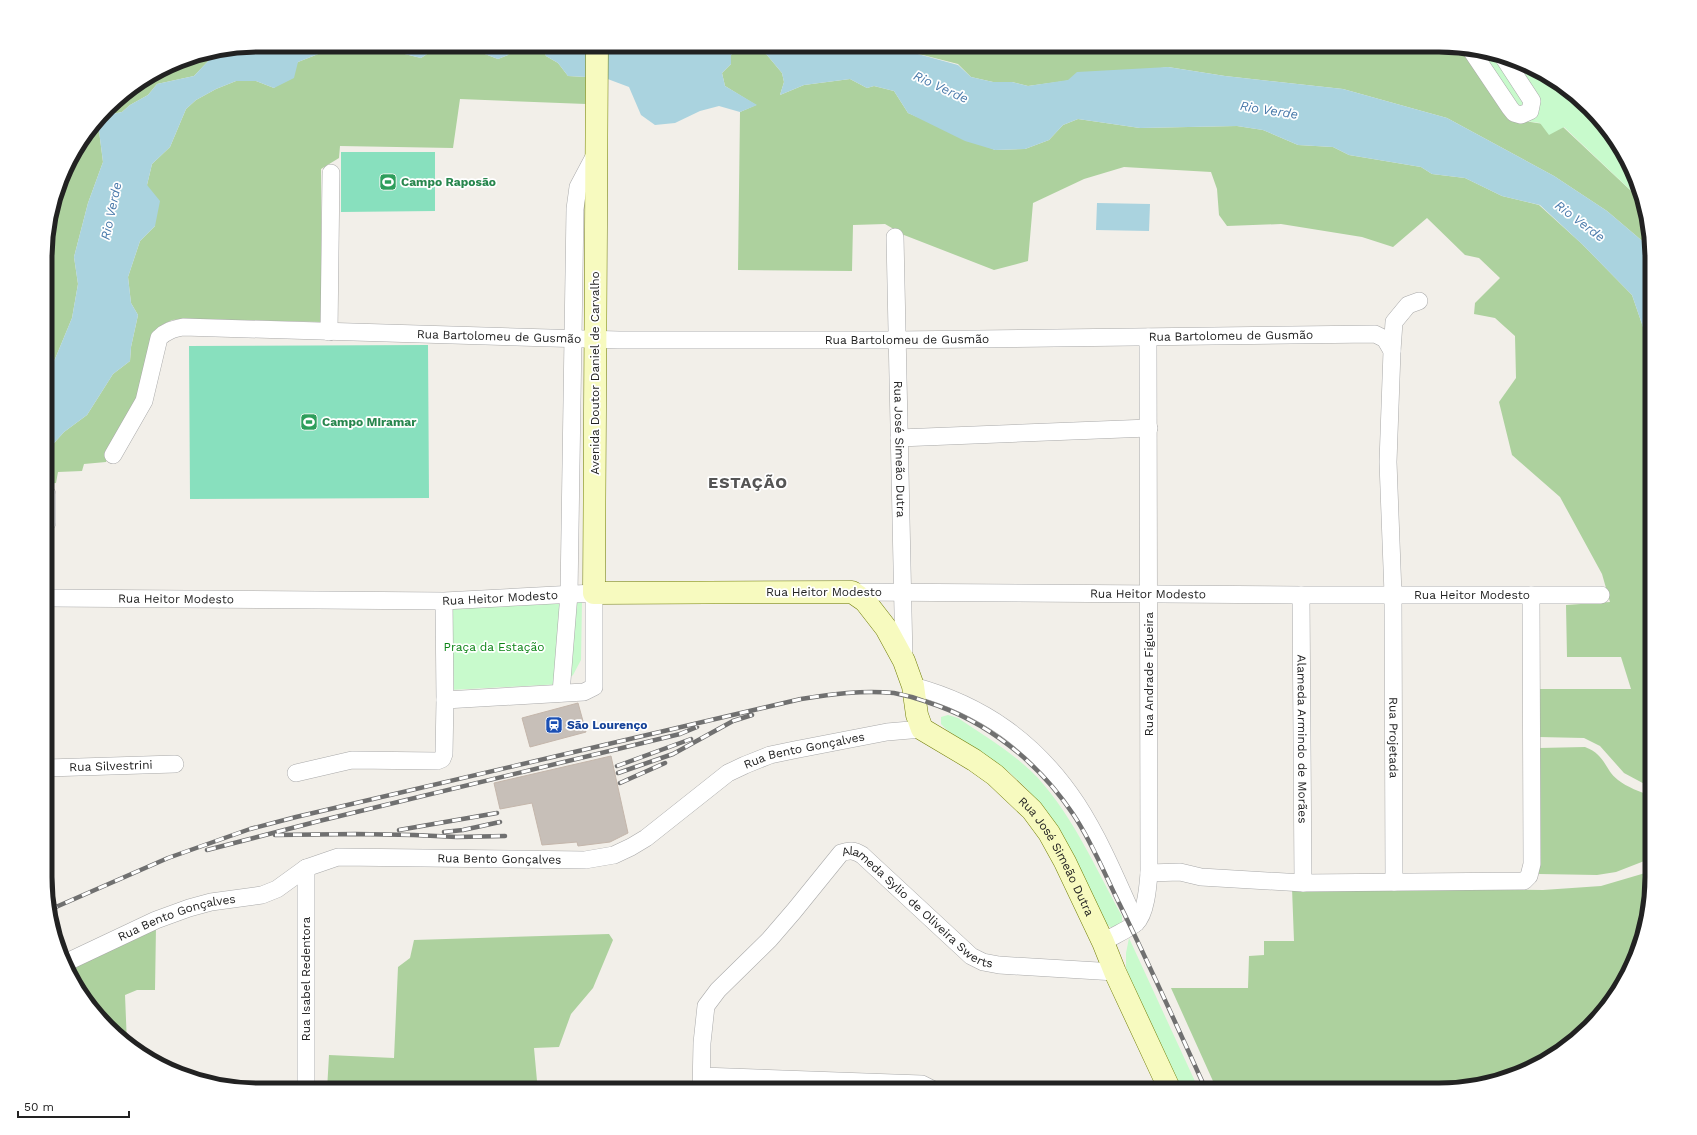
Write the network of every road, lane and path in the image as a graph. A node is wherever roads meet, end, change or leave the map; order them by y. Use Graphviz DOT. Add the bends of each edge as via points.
graph roads {
  1 [pos="597,52"];
  2 [pos="1475,55"];
  3 [pos="1508,64"];
  4 [pos="596,152"];
  5 [pos="331,173"];
  6 [pos="895,237"];
  7 [pos="1418,301"];
  8 [pos="329,332"];
  9 [pos="1148,336"];
  10 [pos="573,339"];
  11 [pos="594,339"];
  12 [pos="897,340"];
  13 [pos="1392,351"];
  14 [pos="1149,428"];
  15 [pos="899,438"];
  16 [pos="113,455"];
  17 [pos="852,592"];
  18 [pos="594,593"];
  19 [pos="902,593"];
  20 [pos="1149,593"];
  21 [pos="569,594"];
  22 [pos="1393,594"];
  23 [pos="1301,595"];
  24 [pos="1601,595"];
  25 [pos="1531,596"];
  26 [pos="52,598"];
  27 [pos="444,601"];
  28 [pos="904,661"];
  29 [pos="913,686"];
  30 [pos="561,693"];
  31 [pos="445,700"];
  32 [pos="922,728"];
  33 [pos="175,764"];
  34 [pos="52,768"];
  35 [pos="296,773"];
  36 [pos="306,868"];
  37 [pos="1149,873"];
  38 [pos="1394,882"];
  39 [pos="1303,883"];
  40 [pos="1136,923"];
  41 [pos="1103,942"];
  42 [pos="70,960"];
  43 [pos="1115,972"];
  44 [pos="306,1083"];
  45 [pos="701,1083"];
  46 [pos="1167,1083"];
  1 -- 4 [label="main road, Avenida Doutor Daniel de Carvalho"];
  2 -- 3 [label="street" via="1514,113 1526,114 1530,111 1532,101"];
  4 -- 10 [label="street" via="578,187 575,209"];
  4 -- 11 [label="main road, Avenida Doutor Daniel de Carvalho"];
  5 -- 8 [label="street"];
  6 -- 12 [label="street, Rua José Simeão Dutra"];
  7 -- 13 [label="street" via="1408,305 1394,322"];
  8 -- 10 [label="street, Rua Bartolomeu de Gusmão"];
  8 -- 16 [label="street, Rua Bartolomeu de Gusmão" via="183,328 164,332 159,338 144,400"];
  9 -- 12 [label="street, Rua Bartolomeu de Gusmão"];
  9 -- 13 [label="street, Rua Bartolomeu de Gusmão" via="1375,334 1385,339"];
  9 -- 14 [label="street, Rua Andrade Figueira"];
  10 -- 11 [label="street, Rua Bartolomeu de Gusmão"];
  10 -- 21 [label="street"];
  11 -- 12 [label="street, Rua Bartolomeu de Gusmão"];
  11 -- 18 [label="main road, Avenida Doutor Daniel de Carvalho"];
  12 -- 15 [label="street, Rua José Simeão Dutra"];
  13 -- 22 [label="street" via="1388,462"];
  14 -- 15 [label="street"];
  14 -- 20 [label="street, Rua Andrade Figueira"];
  15 -- 19 [label="street, Rua José Simeão Dutra"];
  17 -- 18 [label="main road, Rua Heitor Modesto"];
  17 -- 19 [label="street, Rua Heitor Modesto"];
  17 -- 28 [label="main road, Rua José Simeão Dutra" via="865,601 886,628"];
  18 -- 21 [label="street, Rua Heitor Modesto"];
  18 -- 30 [label="street" via="594,686 584,692"];
  19 -- 20 [label="street, Rua Heitor Modesto"];
  19 -- 28 [label="street, Rua José Simeão Dutra"];
  20 -- 23 [label="street, Rua Heitor Modesto"];
  20 -- 37 [label="street, Rua Andrade Figueira"];
  21 -- 27 [label="street, Rua Heitor Modesto"];
  21 -- 30 [label="street"];
  22 -- 23 [label="street, Rua Heitor Modesto"];
  22 -- 25 [label="street, Rua Heitor Modesto"];
  22 -- 38 [label="street, Rua Projetada"];
  23 -- 39 [label="street, Alameda Armindo de Morães"];
  24 -- 25 [label="street, Rua Heitor Modesto"];
  25 -- 38 [label="street" via="1532,864 1529,876 1524,881"];
  26 -- 27 [label="street, Rua Heitor Modesto"];
  27 -- 31 [label="street"];
  28 -- 29 [label="main road, Rua José Simeão Dutra"];
  29 -- 32 [label="main road, Rua José Simeão Dutra"];
  29 -- 40 [label="street" via="964,703 1010,732 1033,751 1077,804"];
  30 -- 31 [label="street"];
  31 -- 35 [label="street" via="442,759 352,760"];
  32 -- 36 [label="street, Rua Bento Gonçalves" via="794,750 770,755 744,765 728,773 646,838 614,855 585,860 338,857"];
  32 -- 41 [label="main road, Rua José Simeão Dutra" via="995,775 1032,810 1049,833 1065,862"];
  33 -- 34 [label="street, Rua Silvestrini"];
  36 -- 42 [label="street, Rua Bento Gonçalves" via="277,889 262,895 211,902 189,908 156,920"];
  36 -- 44 [label="street, Rua Isabel Redentora"];
  37 -- 39 [label="street" via="1180,872 1201,878"];
  37 -- 40 [label="street, Rua Andrade Figueira" via="1145,902"];
  38 -- 39 [label="street"];
  40 -- 41 [label="street"];
  41 -- 43 [label="main road, Rua José Simeão Dutra"];
  43 -- 45 [label="street, Alameda Sylio de Oliveira Swerts" via="1006,966 983,962 971,956 862,855 847,850 841,853 769,940 718,990 706,1006"];
  43 -- 46 [label="main road, Rua José Simeão Dutra"];
}
